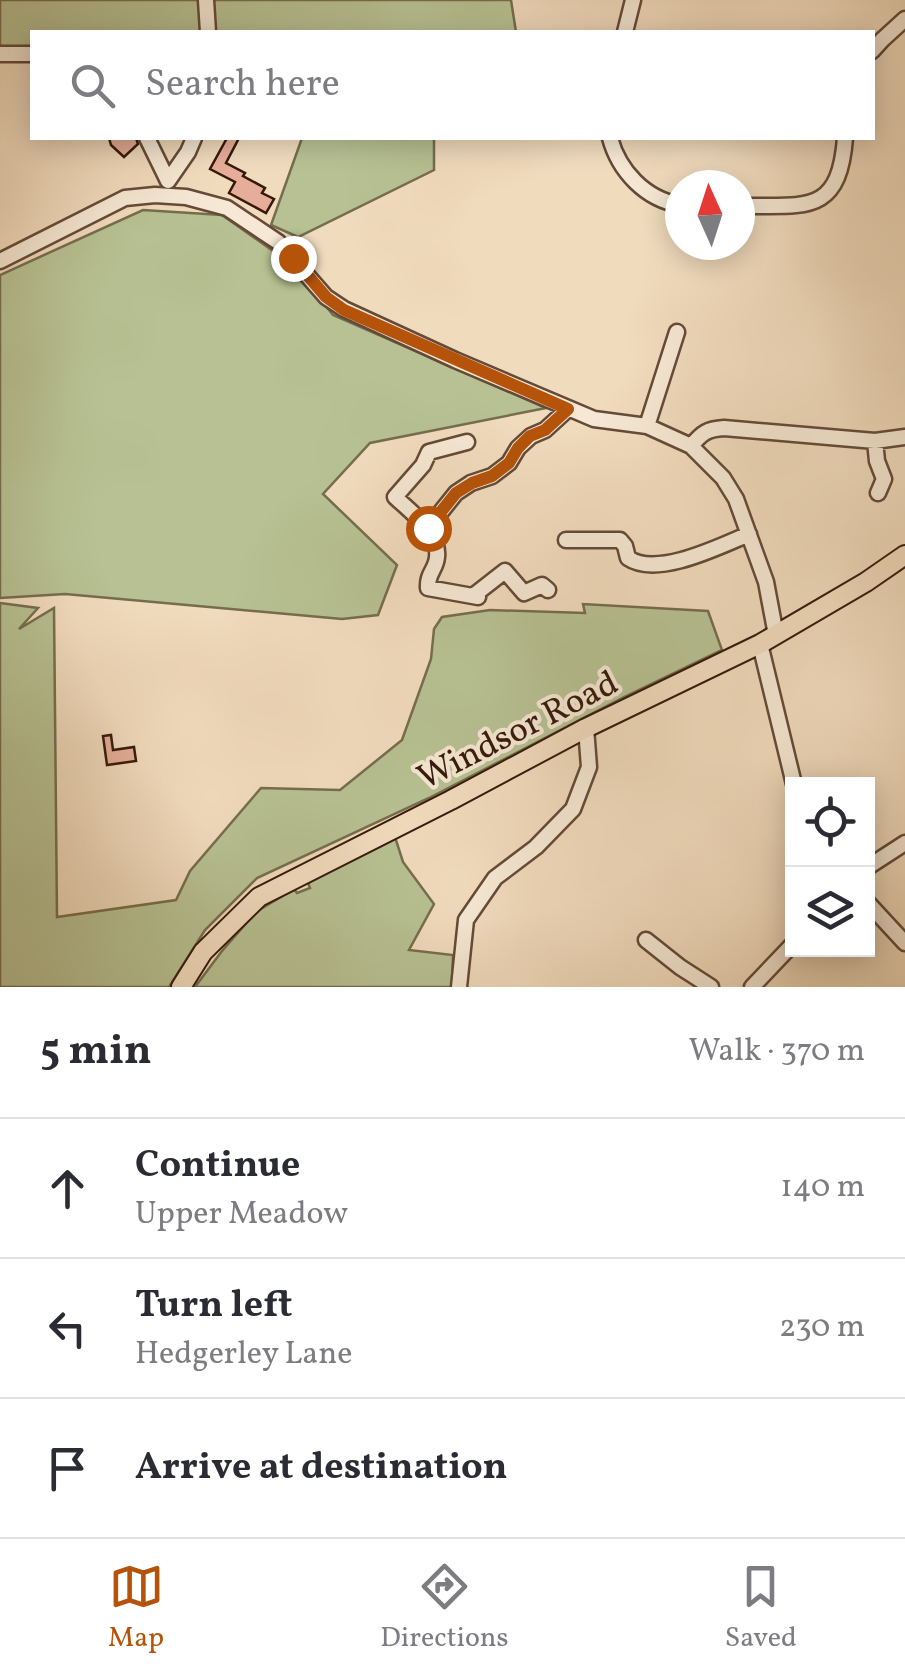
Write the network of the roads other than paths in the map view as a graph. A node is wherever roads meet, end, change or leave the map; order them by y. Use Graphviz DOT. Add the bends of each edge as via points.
graph roads {
  1 [pos="206,0"];
  2 [pos="633,0"];
  3 [pos="905,20"];
  4 [pos="208,30"];
  5 [pos="626,30"];
  6 [pos="875,48"];
  7 [pos="0,54"];
  8 [pos="30,54"];
  9 [pos="148,140"];
  10 [pos="193,140"];
  11 [pos="611,140"];
  12 [pos="846,140"];
  13 [pos="168,181"];
  14 [pos="138,197"];
  15 [pos="191,198"];
  16 [pos="665,199"];
  17 [pos="755,206"];
  18 [pos="0,260"];
  19 [pos="677,332"];
  20 [pos="568,409"];
  21 [pos="648,426"];
  22 [pos="905,437"];
  23 [pos="875,441"];
  24 [pos="467,442"];
  25 [pos="691,446"];
  26 [pos="878,492"];
  27 [pos="428,528"];
  28 [pos="749,534"];
  29 [pos="566,540"];
  30 [pos="905,555"];
  31 [pos="548,590"];
  32 [pos="768,640"];
  33 [pos="586,728"];
  34 [pos="793,777"];
  35 [pos="905,844"];
  36 [pos="875,863"];
  37 [pos="875,910"];
  38 [pos="646,940"];
  39 [pos="905,943"];
  40 [pos="785,952"];
  41 [pos="181,987"];
  42 [pos="460,987"];
  43 [pos="711,987"];
  44 [pos="752,987"];
  1 -- 4 [label="street"];
  2 -- 5 [label="street"];
  3 -- 6 [label="street"];
  7 -- 8 [label="street"];
  9 -- 13 [label="street"];
  10 -- 13 [label="street"];
  11 -- 16 [label="street" via="634,181"];
  12 -- 17 [label="street" via="838,180 822,198"];
  13 -- 14 [label="street"];
  13 -- 15 [label="street"];
  14 -- 15 [label="street"];
  14 -- 18 [label="street"];
  15 -- 20 [label="street" via="226,208 278,242 344,310"];
  19 -- 21 [label="street"];
  20 -- 21 [label="street" via="594,420"];
  20 -- 27 [label="street" via="492,476 456,493"];
  21 -- 25 [label="street"];
  22 -- 23 [label="street"];
  23 -- 25 [label="street" via="711,428"];
  23 -- 26 [label="street" via="884,478"];
  24 -- 27 [label="street" via="428,452 395,497"];
  25 -- 28 [label="street" via="723,478"];
  27 -- 31 [label="street" via="437,561 428,588 476,596 505,570 524,593 542,585"];
  28 -- 29 [label="street" via="656,564 628,558 620,540"];
  28 -- 32 [label="street" via="766,582"];
  30 -- 32 [label="main road, Windsor Road"];
  32 -- 33 [label="main road, Windsor Road"];
  32 -- 34 [label="street"];
  33 -- 41 [label="main road, Windsor Road" via="259,897 203,952"];
  33 -- 42 [label="street" via="589,768 573,809 495,878 466,920"];
  35 -- 36 [label="street"];
  37 -- 39 [label="street"];
  38 -- 43 [label="street"];
  40 -- 44 [label="street"];
}
